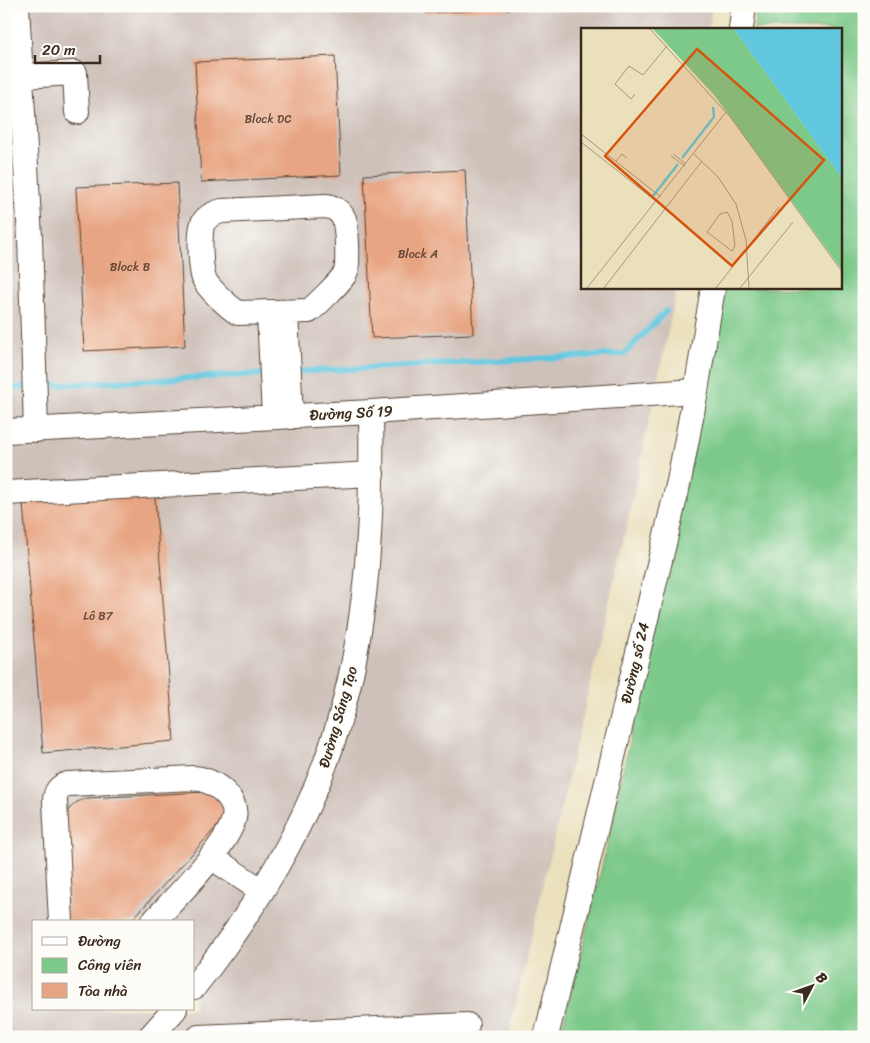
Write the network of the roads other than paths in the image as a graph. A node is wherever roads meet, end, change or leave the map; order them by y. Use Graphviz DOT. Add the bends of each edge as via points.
graph roads {
  1 [pos="17,6"];
  2 [pos="744,6"];
  3 [pos="742,28"];
  4 [pos="21,76"];
  5 [pos="77,112"];
  6 [pos="713,289"];
  7 [pos="277,313"];
  8 [pos="696,391"];
  9 [pos="371,412"];
  10 [pos="282,417"];
  11 [pos="36,430"];
  12 [pos="6,431"];
  13 [pos="372,474"];
  14 [pos="6,493"];
  15 [pos="211,857"];
  16 [pos="262,891"];
  17 [pos="62,920"];
  18 [pos="155,920"];
  19 [pos="195,986"];
  20 [pos="174,1010"];
  21 [pos="467,1025"];
  22 [pos="150,1037"];
  23 [pos="199,1037"];
  24 [pos="546,1037"];
  1 -- 4 [label="street"];
  2 -- 3 [label="street"];
  4 -- 5 [label="street" via="75,73"];
  4 -- 11 [label="street"];
  6 -- 8 [label="street, Đường số 24"];
  7 -- 7 [label="street" via="309,311 345,274 345,221 333,207 222,211 204,221 201,232 206,282 238,313"];
  7 -- 10 [label="street"];
  8 -- 9 [label="street, Đường Số 19"];
  8 -- 24 [label="street, Đường số 24" via="679,481"];
  9 -- 10 [label="street, Đường Số 19"];
  9 -- 13 [label="street, Đường Sáng Tạo"];
  10 -- 11 [label="street, Đường Số 19"];
  11 -- 12 [label="street, Đường Số 19"];
  13 -- 14 [label="street"];
  13 -- 16 [label="street, Đường Sáng Tạo" via="361,617 340,721 306,811"];
  15 -- 16 [label="street"];
  15 -- 17 [label="street" via="228,831 234,813 230,798 212,782 194,778 65,784 55,797"];
  15 -- 18 [label="street"];
  16 -- 19 [label="street, Đường Sáng Tạo"];
  20 -- 22 [label="street"];
  21 -- 23 [label="street"];
}
